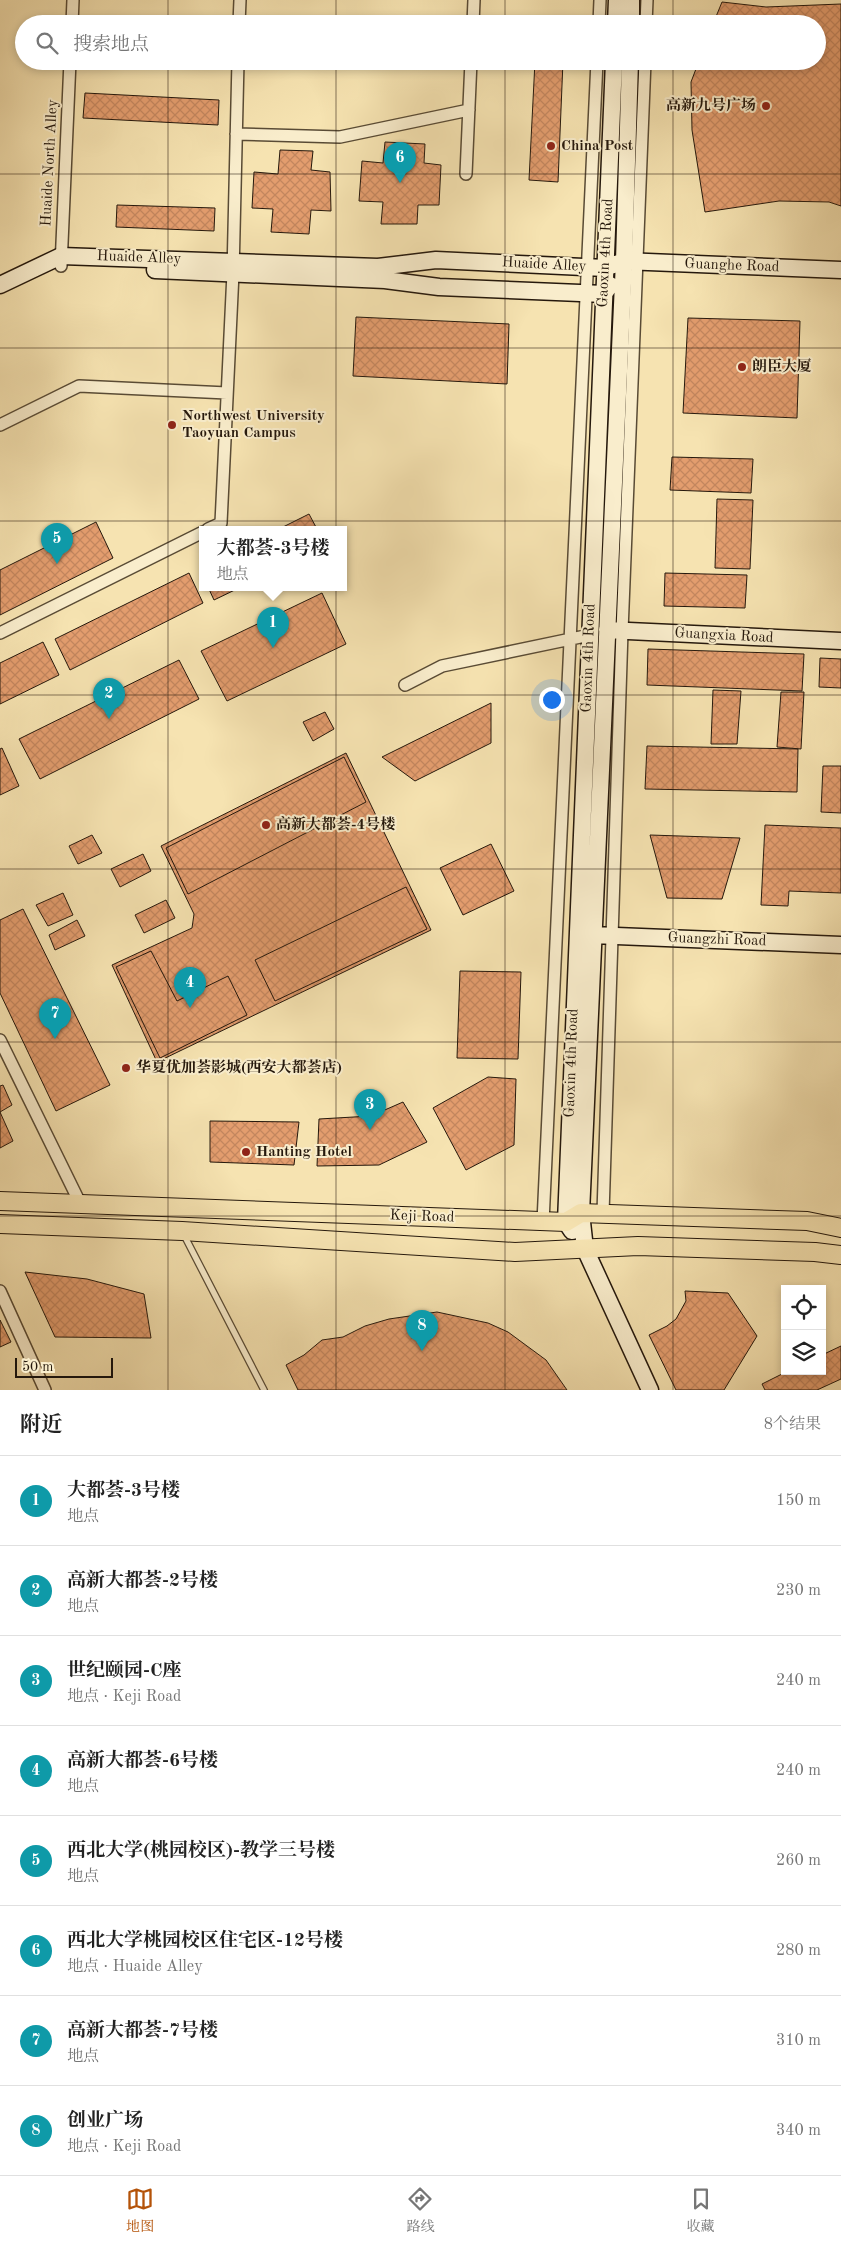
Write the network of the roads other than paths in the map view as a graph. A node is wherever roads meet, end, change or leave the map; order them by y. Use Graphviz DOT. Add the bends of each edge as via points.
graph roads {
  1 [pos="73,0"];
  2 [pos="240,0"];
  3 [pos="474,0"];
  4 [pos="600,0"];
  5 [pos="617,0"];
  6 [pos="631,0"];
  7 [pos="647,0"];
  8 [pos="72,15"];
  9 [pos="239,15"];
  10 [pos="473,15"];
  11 [pos="599,15"];
  12 [pos="616,15"];
  13 [pos="631,15"];
  14 [pos="646,15"];
  15 [pos="70,70"];
  16 [pos="238,70"];
  17 [pos="471,70"];
  18 [pos="597,70"];
  19 [pos="614,70"];
  20 [pos="630,70"];
  21 [pos="644,70"];
  22 [pos="469,110"];
  23 [pos="236,134"];
  24 [pos="466,174"];
  25 [pos="61,261"];
  26 [pos="630,262"];
  27 [pos="233,267"];
  28 [pos="588,267"];
  29 [pos="605,268"];
  30 [pos="841,270"];
  31 [pos="0,286"];
  32 [pos="587,293"];
  33 [pos="604,294"];
  34 [pos="0,295"];
  35 [pos="228,393"];
  36 [pos="0,425"];
  37 [pos="214,526"];
  38 [pos="199,534"];
  39 [pos="615,631"];
  40 [pos="0,633"];
  41 [pos="590,636"];
  42 [pos="572,639"];
  43 [pos="841,641"];
  44 [pos="405,685"];
  45 [pos="592,936"];
  46 [pos="612,936"];
  47 [pos="841,945"];
  48 [pos="0,1040"];
  49 [pos="0,1201"];
  50 [pos="81,1205"];
  51 [pos="581,1212"];
  52 [pos="603,1213"];
  53 [pos="543,1222"];
  54 [pos="566,1222"];
  55 [pos="0,1224"];
  56 [pos="841,1228"];
  57 [pos="182,1231"];
  58 [pos="585,1249"];
  59 [pos="841,1256"];
  60 [pos="0,1291"];
  61 [pos="41,1389"];
  62 [pos="264,1390"];
  63 [pos="650,1390"];
  1 -- 8 [label="street"];
  2 -- 9 [label="street"];
  3 -- 10 [label="street"];
  4 -- 11 [label="street"];
  5 -- 12 [label="main road"];
  6 -- 13 [label="main road"];
  7 -- 14 [label="street"];
  15 -- 25 [label="street, Huaide North Alley"];
  16 -- 23 [label="street"];
  17 -- 22 [label="street"];
  18 -- 28 [label="street, Gaoxin 4th Road"];
  19 -- 29 [label="main road, Gaoxin 4th Road"];
  20 -- 26 [label="main road, Gaoxin 4th Road"];
  21 -- 26 [label="street, Gaoxin 4th Road"];
  22 -- 23 [label="street" via="340,137"];
  22 -- 24 [label="street"];
  23 -- 27 [label="street"];
  25 -- 27 [label="main road, Huaide Alley"];
  25 -- 31 [label="main road, Huaide Alley"];
  25 -- 34 [label="main road, Huaide Alley"];
  26 -- 29 [label="main road, Huaide Alley"];
  26 -- 30 [label="main road, Guanghe Road"];
  26 -- 33 [label="main road"];
  26 -- 39 [label="main road, Gaoxin 4th Road"];
  27 -- 28 [label="main road, Huaide Alley" via="378,267 436,260"];
  27 -- 32 [label="main road, Huaide Alley" via="439,287"];
  27 -- 35 [label="street"];
  28 -- 29 [label="main road, Huaide Alley"];
  28 -- 32 [label="street, Gaoxin 4th Road"];
  29 -- 33 [label="main road, Gaoxin 4th Road"];
  32 -- 33 [label="main road, Huaide Alley"];
  32 -- 42 [label="street, Gaoxin 4th Road"];
  33 -- 41 [label="main road, Gaoxin 4th Road"];
  35 -- 36 [label="street" via="79,386"];
  35 -- 37 [label="street" via="221,523"];
  38 -- 40 [label="street"];
  39 -- 43 [label="main road, Guangxia Road"];
  39 -- 45 [label="main road, Gaoxin 4th Road"];
  39 -- 46 [label="street, Gaoxin 4th Road"];
  41 -- 42 [label="street"];
  41 -- 54 [label="main road, Gaoxin 4th Road"];
  42 -- 44 [label="street" via="442,666"];
  42 -- 53 [label="street, Gaoxin 4th Road"];
  45 -- 46 [label="main road, Guangzhi Road"];
  45 -- 51 [label="main road, Gaoxin 4th Road"];
  46 -- 47 [label="main road, Guangzhi Road"];
  46 -- 52 [label="street, Gaoxin 4th Road"];
  48 -- 50 [label="street"];
  49 -- 50 [label="main road, Keji Road"];
  50 -- 53 [label="main road, Keji Road"];
  51 -- 52 [label="main road"];
  51 -- 54 [label="main road"];
  51 -- 58 [label="main road, Gaoxin 4th Road"];
  52 -- 56 [label="main road" via="807,1221"];
  53 -- 54 [label="main road, Keji Road"];
  54 -- 58 [label="main road, Gaoxin 4th Road"];
  55 -- 57 [label="main road, Keji Road"];
  57 -- 58 [label="main road, Keji Road" via="515,1252"];
  57 -- 62 [label="lane"];
  58 -- 59 [label="main road, Keji Road" via="638,1246 815,1252"];
  58 -- 63 [label="main road, Gaoxin 4th Road"];
  60 -- 61 [label="street"];
}
